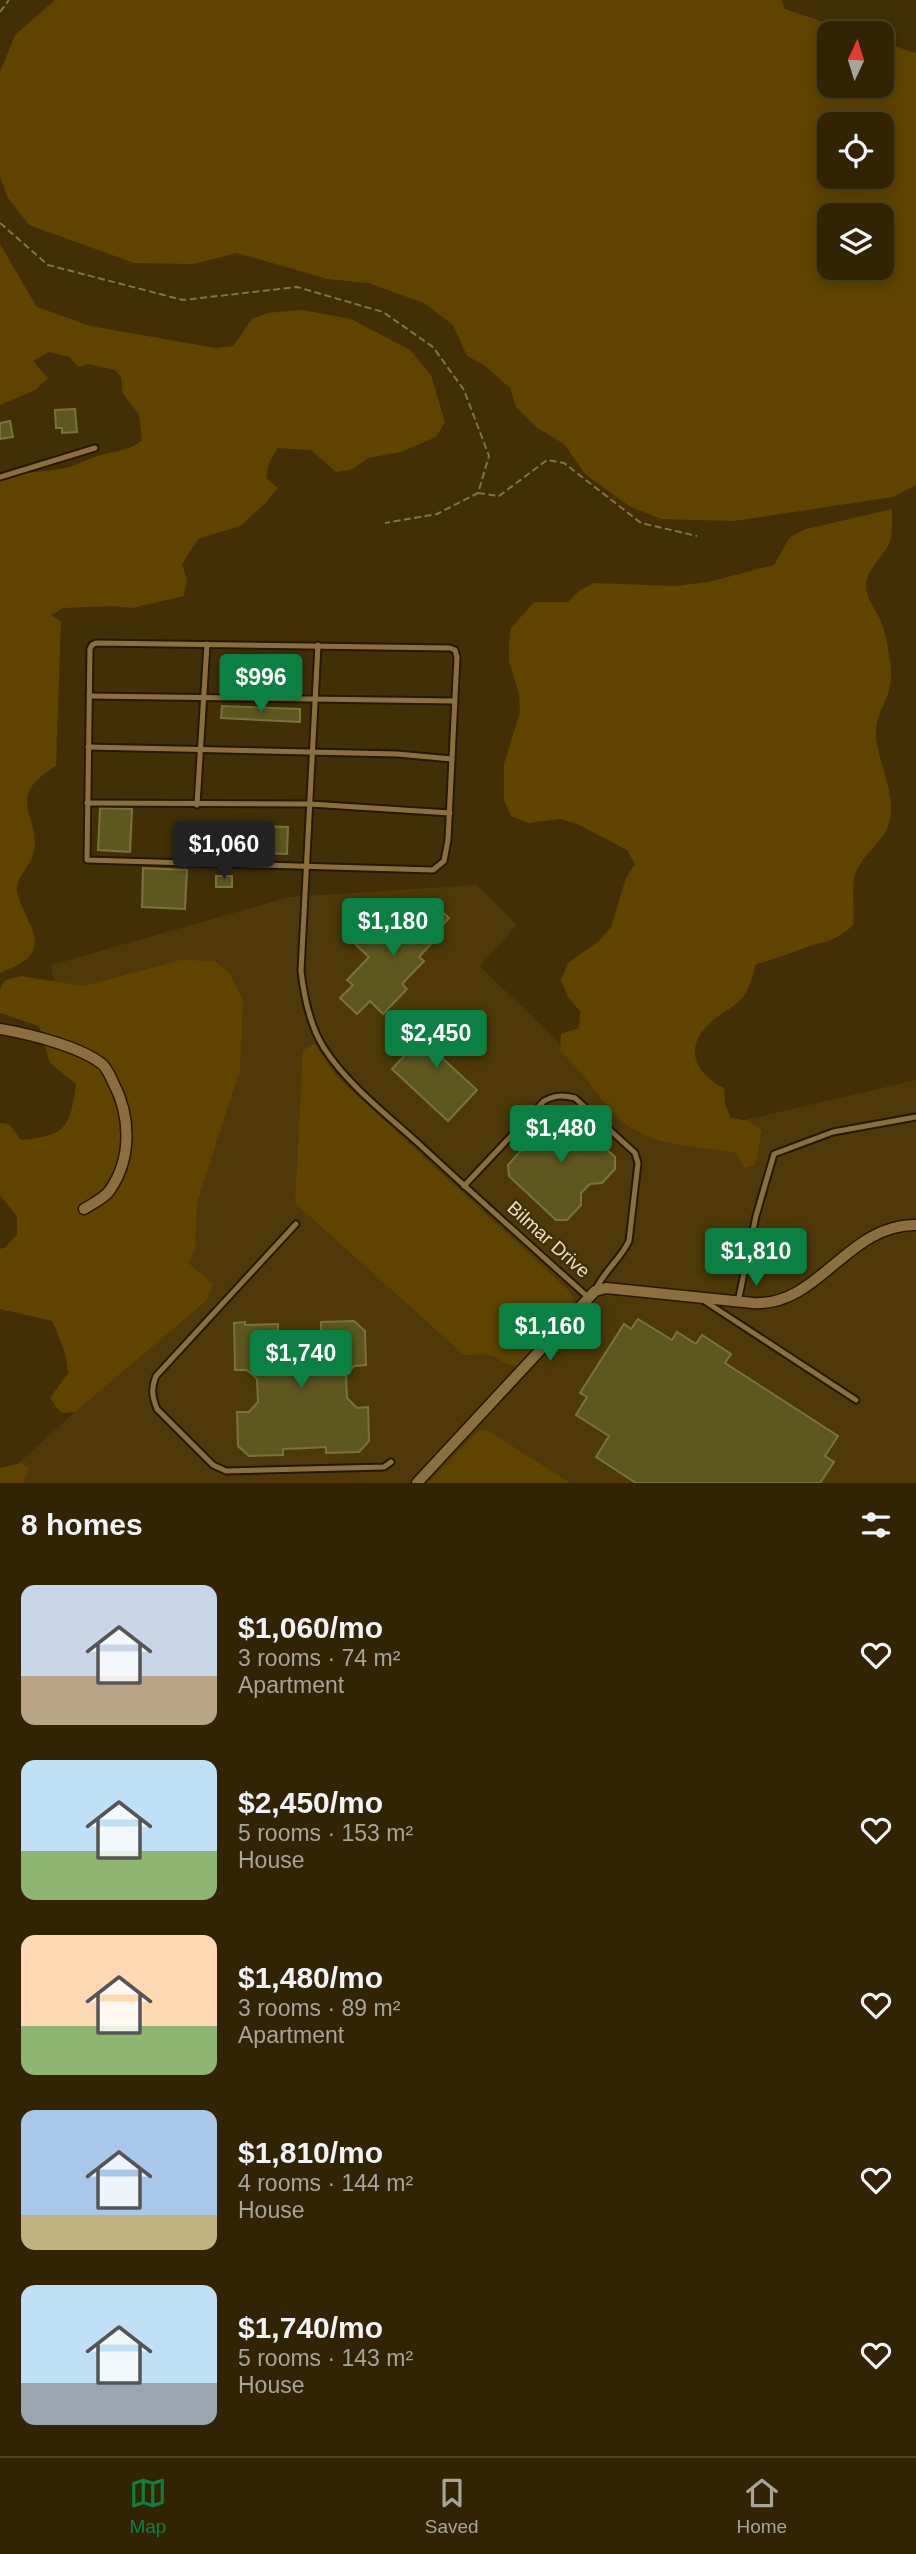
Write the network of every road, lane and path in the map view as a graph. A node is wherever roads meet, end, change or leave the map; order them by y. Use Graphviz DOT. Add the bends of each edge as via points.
graph roads {
  1 [pos="9,0"];
  2 [pos="0,12"];
  3 [pos="0,223"];
  4 [pos="95,448"];
  5 [pos="0,477"];
  6 [pos="478,493"];
  7 [pos="385,523"];
  8 [pos="697,536"];
  9 [pos="207,644"];
  10 [pos="318,645"];
  11 [pos="89,696"];
  12 [pos="204,697"];
  13 [pos="315,698"];
  14 [pos="455,701"];
  15 [pos="88,747"];
  16 [pos="201,750"];
  17 [pos="312,752"];
  18 [pos="452,760"];
  19 [pos="87,803"];
  20 [pos="310,804"];
  21 [pos="197,805"];
  22 [pos="450,813"];
  23 [pos="306,867"];
  24 [pos="0,1029"];
  25 [pos="916,1116"];
  26 [pos="464,1186"];
  27 [pos="83,1209"];
  28 [pos="296,1224"];
  29 [pos="916,1225"];
  30 [pos="592,1295"];
  31 [pos="700,1298"];
  32 [pos="738,1302"];
  33 [pos="856,1400"];
  34 [pos="391,1462"];
  35 [pos="417,1483"];
  1 -- 2 [label="path"];
  3 -- 6 [label="path" via="48,265 183,300 297,287 383,312 433,347 464,390 489,456"];
  4 -- 5 [label="lane"];
  6 -- 7 [label="path" via="438,514"];
  6 -- 8 [label="path" via="499,496 547,460 564,463 641,523"];
  9 -- 10 [label="lane"];
  9 -- 11 [label="lane" via="92,645"];
  9 -- 12 [label="lane"];
  10 -- 13 [label="lane, Bilmar Drive"];
  10 -- 14 [label="lane" via="455,650"];
  11 -- 12 [label="lane"];
  11 -- 15 [label="lane"];
  12 -- 13 [label="lane"];
  12 -- 16 [label="lane"];
  13 -- 14 [label="lane"];
  13 -- 17 [label="lane, Bilmar Drive"];
  14 -- 18 [label="lane"];
  15 -- 16 [label="lane"];
  15 -- 19 [label="lane"];
  16 -- 17 [label="lane"];
  16 -- 21 [label="lane"];
  17 -- 18 [label="lane"];
  17 -- 20 [label="lane, Bilmar Drive"];
  18 -- 22 [label="lane"];
  19 -- 21 [label="lane"];
  19 -- 23 [label="lane" via="86,856 91,861"];
  20 -- 21 [label="lane"];
  20 -- 22 [label="lane"];
  20 -- 23 [label="lane, Bilmar Drive"];
  22 -- 23 [label="lane" via="444,861 433,870"];
  23 -- 26 [label="lane, Bilmar Drive" via="301,971 323,1046 338,1067"];
  24 -- 27 [label="street" via="31,1035 104,1065 122,1100 128,1136 121,1166 109,1193"];
  25 -- 32 [label="lane" via="833,1132 774,1154"];
  26 -- 30 [label="lane, Bilmar Drive"];
  26 -- 30 [label="lane" via="544,1101 553,1096 575,1098 635,1153 638,1163 629,1241"];
  28 -- 34 [label="lane" via="156,1376 151,1388 157,1409 213,1465 226,1471 384,1467"];
  29 -- 32 [label="street" via="902,1225 865,1239 789,1298 766,1304"];
  30 -- 31 [label="street" via="606,1288"];
  30 -- 35 [label="street, Bilmar Drive"];
  31 -- 32 [label="street"];
  31 -- 33 [label="lane"];
}
